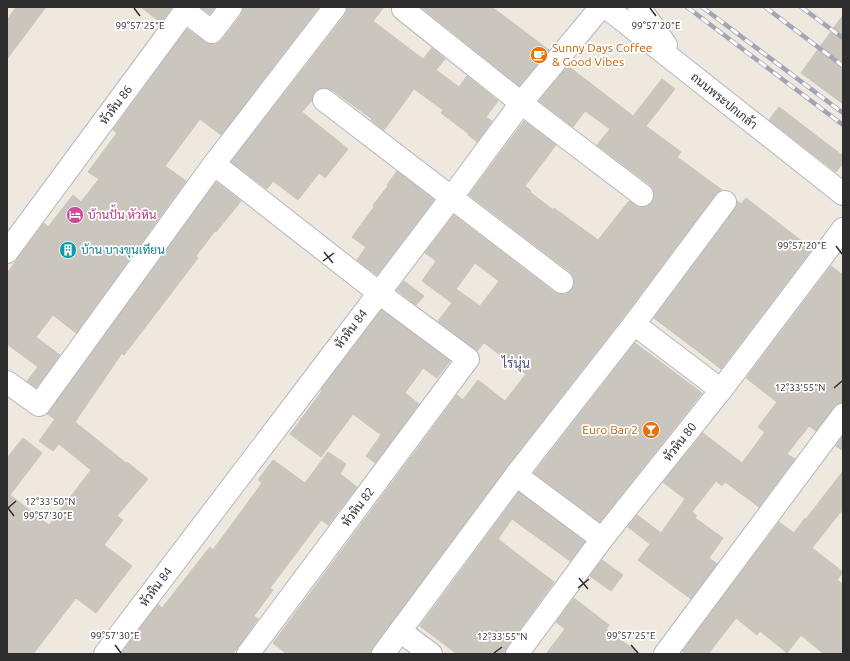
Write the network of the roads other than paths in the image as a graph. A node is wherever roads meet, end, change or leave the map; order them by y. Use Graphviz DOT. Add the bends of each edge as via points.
graph roads {
  1 [pos="231,7"];
  2 [pos="335,7"];
  3 [pos="601,7"];
  4 [pos="606,7"];
  5 [pos="639,7"];
  6 [pos="403,9"];
  7 [pos="678,63"];
  8 [pos="324,100"];
  9 [pos="521,103"];
  10 [pos="214,164"];
  11 [pos="843,194"];
  12 [pos="642,195"];
  13 [pos="451,198"];
  14 [pos="725,202"];
  15 [pos="843,229"];
  16 [pos="7,252"];
  17 [pos="562,282"];
  18 [pos="378,293"];
  19 [pos="634,324"];
  20 [pos="7,382"];
  21 [pos="721,390"];
  22 [pos="843,414"];
  23 [pos="516,475"];
  24 [pos="602,539"];
  25 [pos="400,631"];
  26 [pos="105,654"];
  27 [pos="248,654"];
  28 [pos="383,654"];
  29 [pos="431,654"];
  30 [pos="517,654"];
  31 [pos="665,654"];
  1 -- 16 [label="street, หัวหิน 86" via="212,32 185,11"];
  2 -- 10 [label="street"];
  3 -- 9 [label="street, หัวหิน 84"];
  4 -- 7 [label="street, ถนนพระปกเกล้า"];
  5 -- 7 [label="street"];
  6 -- 9 [label="street"];
  7 -- 11 [label="street, ถนนพระปกเกล้า"];
  8 -- 13 [label="street"];
  9 -- 12 [label="street"];
  9 -- 13 [label="street, หัวหิน 84"];
  10 -- 18 [label="street"];
  10 -- 20 [label="street" via="39,405"];
  13 -- 17 [label="street"];
  13 -- 18 [label="street, หัวหิน 84"];
  14 -- 19 [label="street"];
  15 -- 21 [label="street, หัวหิน 80"];
  18 -- 26 [label="street, หัวหิน 84"];
  18 -- 27 [label="street, หัวหิน 82" via="468,359"];
  19 -- 21 [label="street"];
  19 -- 23 [label="street"];
  21 -- 24 [label="street, หัวหิน 80"];
  22 -- 31 [label="street"];
  23 -- 24 [label="street"];
  23 -- 25 [label="street"];
  24 -- 30 [label="street, หัวหิน 80"];
  25 -- 28 [label="street"];
  25 -- 29 [label="street"];
}
